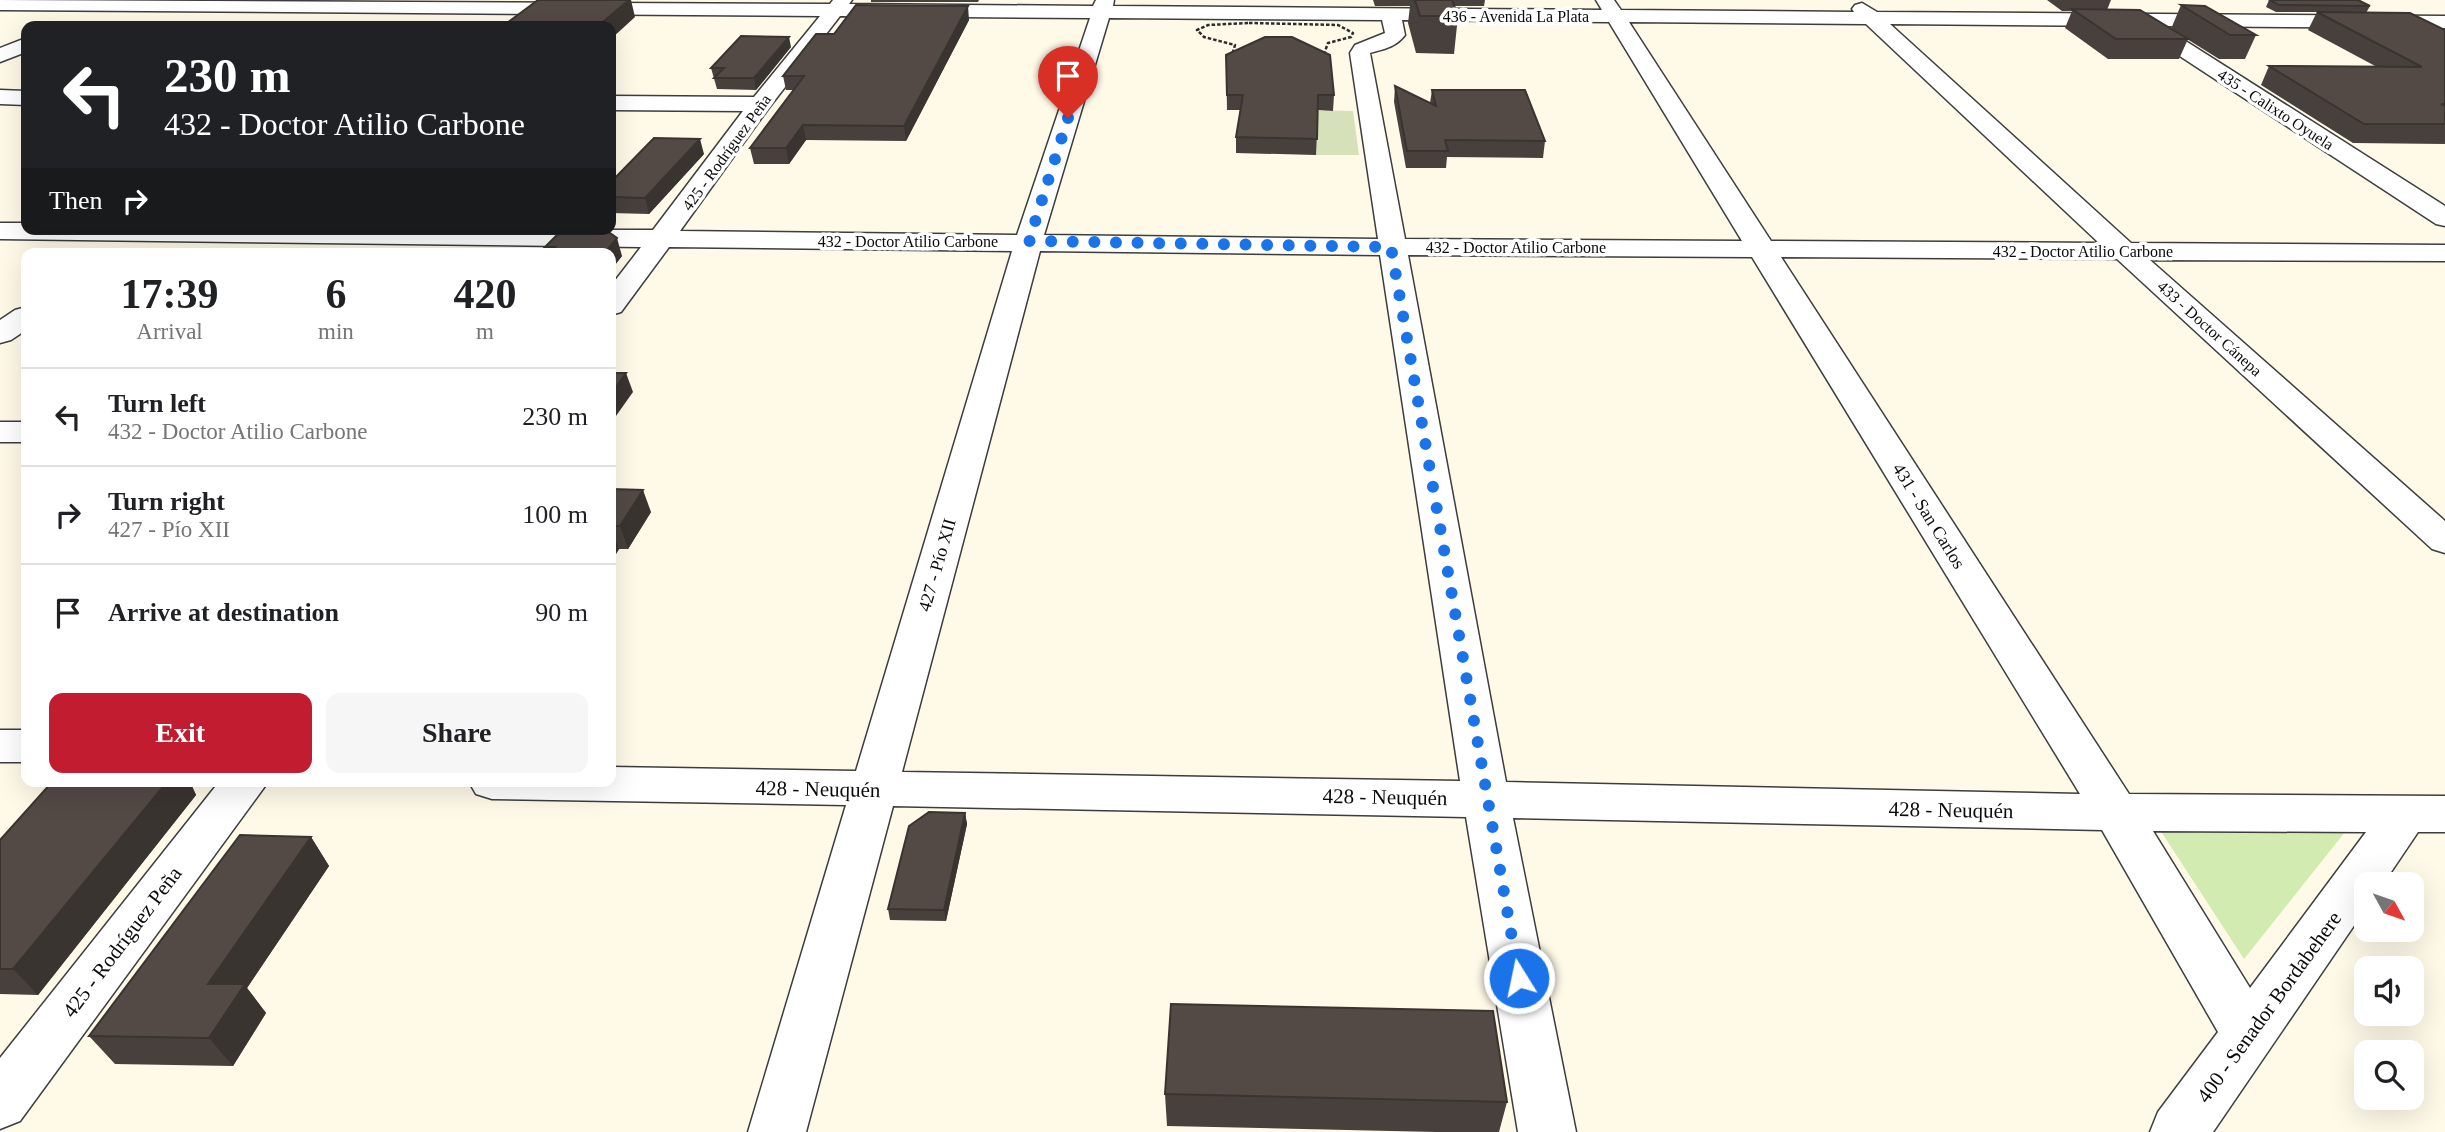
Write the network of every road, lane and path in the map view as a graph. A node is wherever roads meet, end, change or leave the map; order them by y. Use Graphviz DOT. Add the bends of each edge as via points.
graph roads {
  1 [pos="1250,0"];
  2 [pos="2108,0"];
  3 [pos="2359,0"];
  4 [pos="113,2"];
  5 [pos="1333,3"];
  6 [pos="0,4"];
  7 [pos="474,4"];
  8 [pos="838,6"];
  9 [pos="1103,7"];
  10 [pos="1358,7"];
  11 [pos="1610,8"];
  12 [pos="1862,9"];
  13 [pos="1391,15"];
  14 [pos="2137,19"];
  15 [pos="73,21"];
  16 [pos="449,21"];
  17 [pos="2402,21"];
  18 [pos="2445,22"];
  19 [pos="2445,43"];
  20 [pos="21,46"];
  21 [pos="0,56"];
  22 [pos="1254,57"];
  23 [pos="1302,57"];
  24 [pos="0,97"];
  25 [pos="21,98"];
  26 [pos="616,103"];
  27 [pos="760,104"];
  28 [pos="2445,218"];
  29 [pos="0,231"];
  30 [pos="21,231"];
  31 [pos="145,235"];
  32 [pos="406,235"];
  33 [pos="662,239"];
  34 [pos="1029,241"];
  35 [pos="1391,247"];
  36 [pos="126,248"];
  37 [pos="1761,249"];
  38 [pos="2125,252"];
  39 [pos="2445,253"];
  40 [pos="616,299"];
  41 [pos="21,319"];
  42 [pos="0,334"];
  43 [pos="0,432"];
  44 [pos="21,432"];
  45 [pos="2445,541"];
  46 [pos="0,746"];
  47 [pos="21,746"];
  48 [pos="616,785"];
  49 [pos="241,787"];
  50 [pos="875,790"];
  51 [pos="1486,799"];
  52 [pos="2114,811"];
  53 [pos="2425,813"];
  54 [pos="2249,1035"];
  55 [pos="0,1102"];
  56 [pos="777,1132"];
  57 [pos="1547,1132"];
  58 [pos="2179,1132"];
  1 -- 5 [label="street"];
  2 -- 14 [label="street, 435 - Calixto Oyuela"];
  3 -- 17 [label="street"];
  4 -- 6 [label="street, 436 - Avenida La Plata"];
  4 -- 7 [label="street, 436 - Avenida La Plata"];
  4 -- 15 [label="street"];
  7 -- 8 [label="street, 436 - Avenida La Plata"];
  7 -- 16 [label="street"];
  8 -- 9 [label="street, 436 - Avenida La Plata"];
  8 -- 27 [label="street, 425 - Rodríguez Peña"];
  9 -- 10 [label="street, 436 - Avenida La Plata"];
  9 -- 34 [label="street, 427 - Pío XII"];
  10 -- 13 [label="street, 436 - Avenida La Plata"];
  11 -- 12 [label="street, 436 - Avenida La Plata"];
  11 -- 13 [label="street, 436 - Avenida La Plata"];
  11 -- 37 [label="street, 431 - San Carlos"];
  12 -- 14 [label="street, 436 - Avenida La Plata"];
  12 -- 38 [label="street, 433 - Doctor Cánepa"];
  13 -- 35 [label="street" via="1395,35 1360,53"];
  14 -- 17 [label="street, 436 - Avenida La Plata"];
  14 -- 28 [label="street, 435 - Calixto Oyuela"];
  17 -- 18 [label="street, 436 - Avenida La Plata"];
  17 -- 19 [label="street"];
  20 -- 21 [label="street"];
  22 -- 23 [label="path"];
  24 -- 25 [label="street"];
  26 -- 27 [label="street"];
  27 -- 33 [label="street, 425 - Rodríguez Peña"];
  29 -- 30 [label="street, 432 - Doctor Atilio Carbone"];
  31 -- 36 [label="street"];
  32 -- 33 [label="street, 432 - Doctor Atilio Carbone"];
  33 -- 34 [label="street, 432 - Doctor Atilio Carbone"];
  33 -- 40 [label="street, 425 - Rodríguez Peña"];
  34 -- 35 [label="street, 432 - Doctor Atilio Carbone"];
  34 -- 50 [label="street, 427 - Pío XII"];
  35 -- 37 [label="street, 432 - Doctor Atilio Carbone"];
  35 -- 51 [label="street"];
  37 -- 38 [label="street, 432 - Doctor Atilio Carbone"];
  37 -- 52 [label="street, 431 - San Carlos"];
  38 -- 39 [label="street, 432 - Doctor Atilio Carbone"];
  38 -- 45 [label="street, 433 - Doctor Cánepa"];
  41 -- 42 [label="street"];
  43 -- 44 [label="street"];
  46 -- 47 [label="street"];
  48 -- 50 [label="street, 428 - Neuquén"];
  49 -- 55 [label="street, 425 - Rodríguez Peña"];
  50 -- 51 [label="street, 428 - Neuquén"];
  50 -- 56 [label="street, 427 - Pío XII"];
  51 -- 52 [label="street, 428 - Neuquén"];
  51 -- 57 [label="street"];
  52 -- 53 [label="street, 428 - Neuquén"];
  52 -- 54 [label="street, 431 - San Carlos"];
  53 -- 54 [label="street, 400 - Senador Bordabehere"];
  54 -- 58 [label="street, 400 - Senador Bordabehere"];
}
